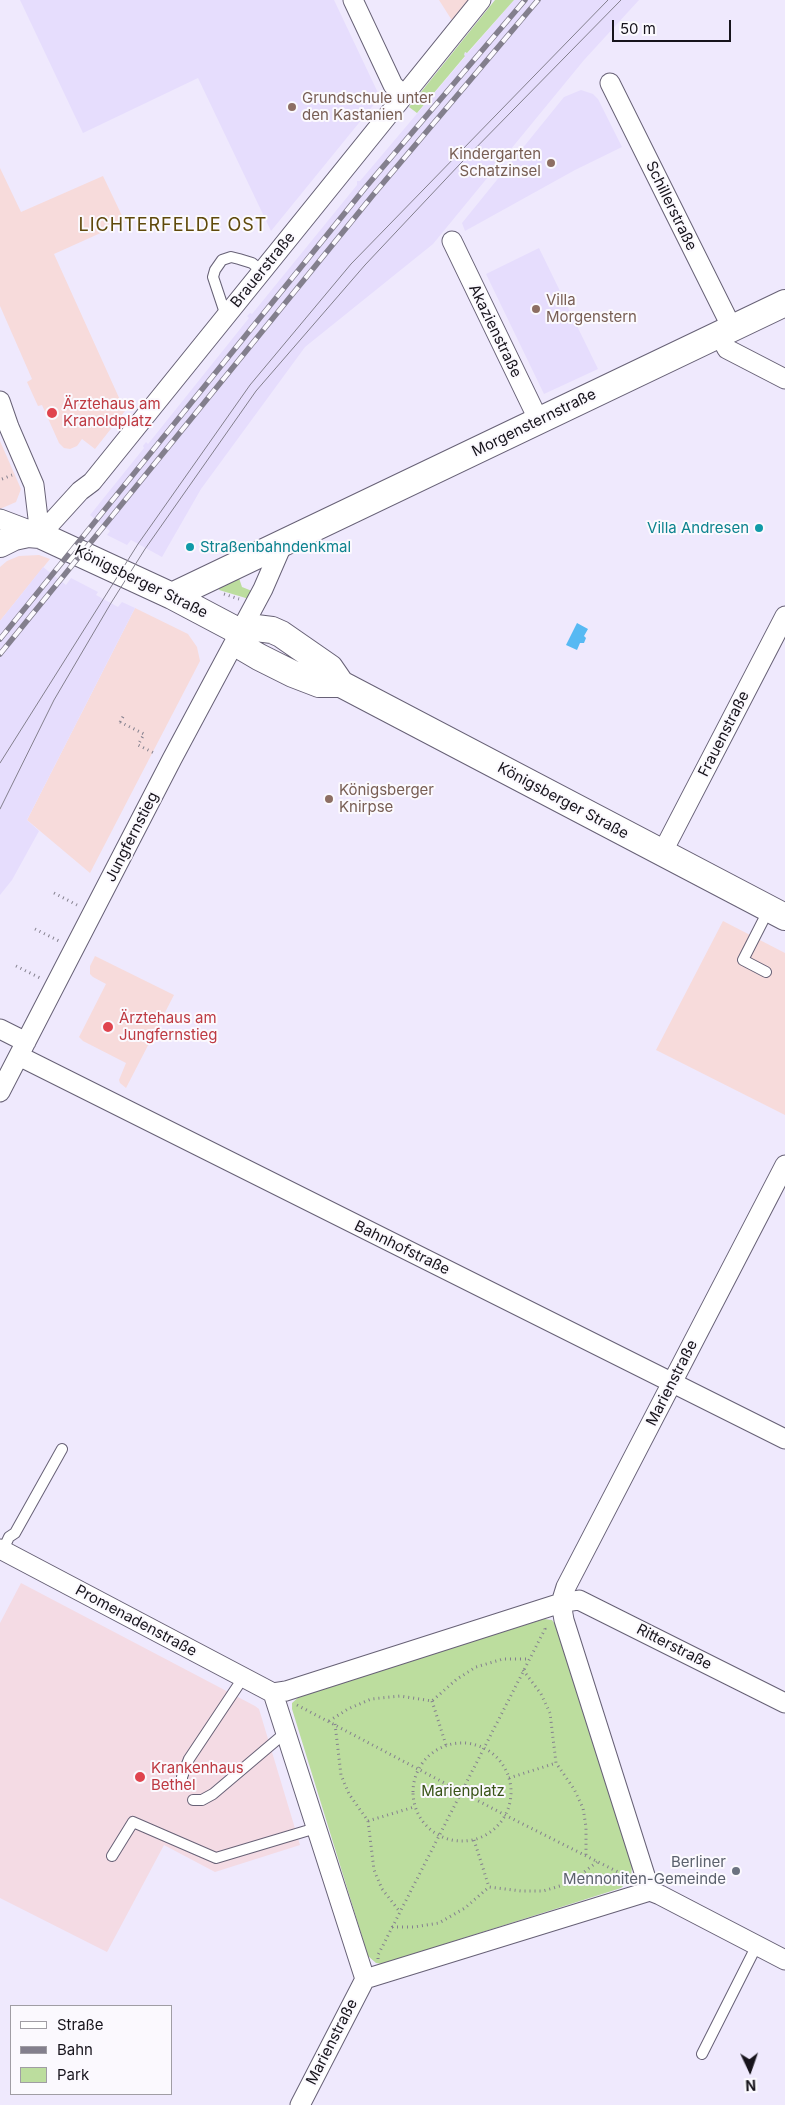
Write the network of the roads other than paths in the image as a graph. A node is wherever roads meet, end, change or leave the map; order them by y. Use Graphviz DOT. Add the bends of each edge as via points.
graph roads {
  1 [pos="353,0"];
  2 [pos="481,0"];
  3 [pos="610,83"];
  4 [pos="404,96"];
  5 [pos="452,241"];
  6 [pos="262,272"];
  7 [pos="785,303"];
  8 [pos="226,316"];
  9 [pos="726,331"];
  10 [pos="785,379"];
  11 [pos="0,401"];
  12 [pos="539,421"];
  13 [pos="0,519"];
  14 [pos="40,535"];
  15 [pos="0,544"];
  16 [pos="283,544"];
  17 [pos="172,596"];
  18 [pos="785,616"];
  19 [pos="240,632"];
  20 [pos="662,853"];
  21 [pos="777,913"];
  22 [pos="766,972"];
  23 [pos="0,1029"];
  24 [pos="14,1058"];
  25 [pos="0,1092"];
  26 [pos="785,1165"];
  27 [pos="672,1382"];
  28 [pos="785,1439"];
  29 [pos="62,1449"];
  30 [pos="1,1550"];
  31 [pos="562,1603"];
  32 [pos="243,1678"];
  33 [pos="273,1693"];
  34 [pos="785,1703"];
  35 [pos="285,1734"];
  36 [pos="182,1783"];
  37 [pos="192,1800"];
  38 [pos="316,1828"];
  39 [pos="112,1856"];
  40 [pos="650,1891"];
  41 [pos="757,1945"];
  42 [pos="785,1960"];
  43 [pos="365,1979"];
  44 [pos="702,2054"];
  45 [pos="300,2105"];
  1 -- 4 [label="street" via="393,85"];
  2 -- 4 [label="street, Brauerstraße"];
  3 -- 9 [label="street, Schillerstraße"];
  4 -- 6 [label="street, Brauerstraße"];
  5 -- 12 [label="street, Akazienstraße"];
  6 -- 8 [label="street, Brauerstraße"];
  6 -- 8 [label="lane" via="252,263 239,259 222,260 214,278"];
  7 -- 9 [label="main road, Morgensternstraße"];
  8 -- 14 [label="street, Brauerstraße" via="92,482"];
  9 -- 10 [label="street, Schillerstraße" via="727,349"];
  9 -- 12 [label="main road, Morgensternstraße"];
  11 -- 14 [label="street" via="34,485"];
  12 -- 16 [label="main road, Morgensternstraße"];
  13 -- 14 [label="street"];
  14 -- 15 [label="main road" via="21,536"];
  14 -- 17 [label="main road, Königsberger Straße"];
  16 -- 17 [label="main road, Morgensternstraße"];
  16 -- 19 [label="street"];
  17 -- 19 [label="main road, Königsberger Straße"];
  18 -- 20 [label="street, Frauenstraße"];
  19 -- 20 [label="main road, Königsberger Straße" via="242,647 260,657 320,684 341,684"];
  19 -- 24 [label="street, Jungfernstieg"];
  20 -- 21 [label="main road, Königsberger Straße"];
  21 -- 22 [label="lane" via="742,960"];
  23 -- 24 [label="street"];
  24 -- 25 [label="street, Jungfernstieg"];
  24 -- 27 [label="street, Bahnhofstraße"];
  26 -- 27 [label="street, Marienstraße"];
  27 -- 28 [label="street, Bahnhofstraße"];
  27 -- 31 [label="street, Marienstraße" via="566,1587"];
  29 -- 30 [label="lane" via="15,1534"];
  30 -- 32 [label="street, Promenadenstraße"];
  31 -- 33 [label="street"];
  31 -- 34 [label="street, Ritterstraße" via="580,1600"];
  31 -- 40 [label="street" via="564,1620"];
  32 -- 33 [label="street, Promenadenstraße"];
  32 -- 36 [label="lane" via="190,1760"];
  33 -- 35 [label="street"];
  35 -- 37 [label="lane" via="212,1794 202,1800"];
  35 -- 38 [label="street"];
  38 -- 39 [label="lane" via="216,1858 133,1822"];
  38 -- 43 [label="street"];
  40 -- 41 [label="street"];
  40 -- 43 [label="street"];
  41 -- 42 [label="street"];
  41 -- 44 [label="lane"];
  43 -- 45 [label="street, Marienstraße"];
}
